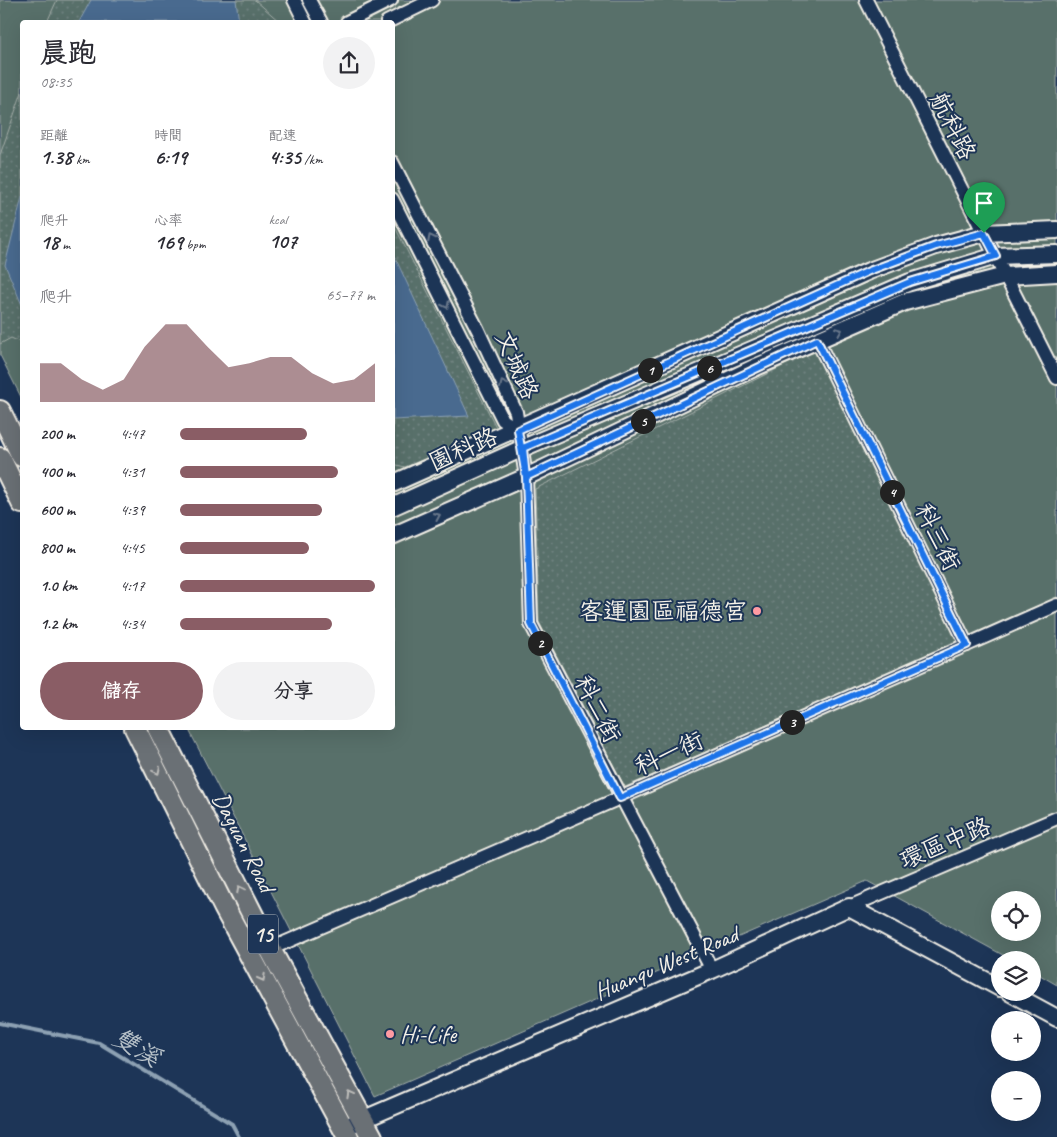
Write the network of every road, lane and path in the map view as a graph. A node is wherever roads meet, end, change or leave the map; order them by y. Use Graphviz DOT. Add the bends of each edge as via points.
graph roads {
  1 [pos="294,0"];
  2 [pos="309,0"];
  3 [pos="391,0"];
  4 [pos="432,0"];
  5 [pos="866,0"];
  6 [pos="304,20"];
  7 [pos="320,20"];
  8 [pos="350,20"];
  9 [pos="391,20"];
  10 [pos="395,168"];
  11 [pos="395,204"];
  12 [pos="1057,230"];
  13 [pos="984,233"];
  14 [pos="1057,254"];
  15 [pos="996,256"];
  16 [pos="1057,273"];
  17 [pos="1005,276"];
  18 [pos="817,340"];
  19 [pos="1057,378"];
  20 [pos="0,411"];
  21 [pos="518,430"];
  22 [pos="523,448"];
  23 [pos="20,452"];
  24 [pos="0,458"];
  25 [pos="526,477"];
  26 [pos="395,483"];
  27 [pos="20,498"];
  28 [pos="395,506"];
  29 [pos="395,535"];
  30 [pos="1057,605"];
  31 [pos="967,645"];
  32 [pos="136,730"];
  33 [pos="159,730"];
  34 [pos="620,798"];
  35 [pos="1057,818"];
  36 [pos="849,908"];
  37 [pos="270,949"];
  38 [pos="712,970"];
  39 [pos="991,983"];
  40 [pos="1025,1001"];
  41 [pos="1057,1018"];
  42 [pos="363,1118"];
  43 [pos="345,1132"];
  44 [pos="372,1137"];
  1 -- 6 [label="street"];
  2 -- 7 [label="street"];
  3 -- 8 [label="street"];
  4 -- 9 [label="street"];
  5 -- 13 [label="street, 航科路"];
  21 -- 10 [label="street, 文城路, one-way" via="516,412 478,330"];
  11 -- 21 [label="street, 文城路, one-way" via="503,420"];
  12 -- 13 [label="street"];
  13 -- 15 [label="street, 航科路"];
  13 -- 21 [label="street" via="936,246 869,271"];
  14 -- 15 [label="street, 園科路"];
  15 -- 17 [label="street, 航科路"];
  15 -- 22 [label="street, 園科路" via="910,282"];
  16 -- 17 [label="street"];
  18 -- 17 [label="street, one-way" via="905,302"];
  17 -- 19 [label="street, 航科路"];
  18 -- 25 [label="street"];
  18 -- 31 [label="street, 科三街"];
  20 -- 23 [label="main road"];
  21 -- 22 [label="street, 科二街"];
  21 -- 26 [label="street"];
  22 -- 25 [label="street, 科二街"];
  22 -- 28 [label="street, 園科路"];
  24 -- 27 [label="main road"];
  29 -- 25 [label="street, one-way"];
  25 -- 34 [label="street, 科二街" via="531,624"];
  30 -- 31 [label="street, 科一街"];
  31 -- 34 [label="street, 科一街"];
  32 -- 43 [label="main road, Daguan Road / 15, one-way" via="224,907"];
  37 -- 33 [label="main road, Daguan Road / 15, one-way"];
  34 -- 37 [label="street, 科一街"];
  34 -- 38 [label="street, 科二街"];
  35 -- 36 [label="street, 環區中路"];
  36 -- 38 [label="street, Huanqu West Road"];
  36 -- 39 [label="street"];
  42 -- 37 [label="main road, Daguan Road / 15, one-way"];
  38 -- 42 [label="street, Huanqu West Road"];
  40 -- 41 [label="street"];
  42 -- 43 [label="street, Huanqu West Road"];
  42 -- 44 [label="main road, Daguan Road / 15"];
}
